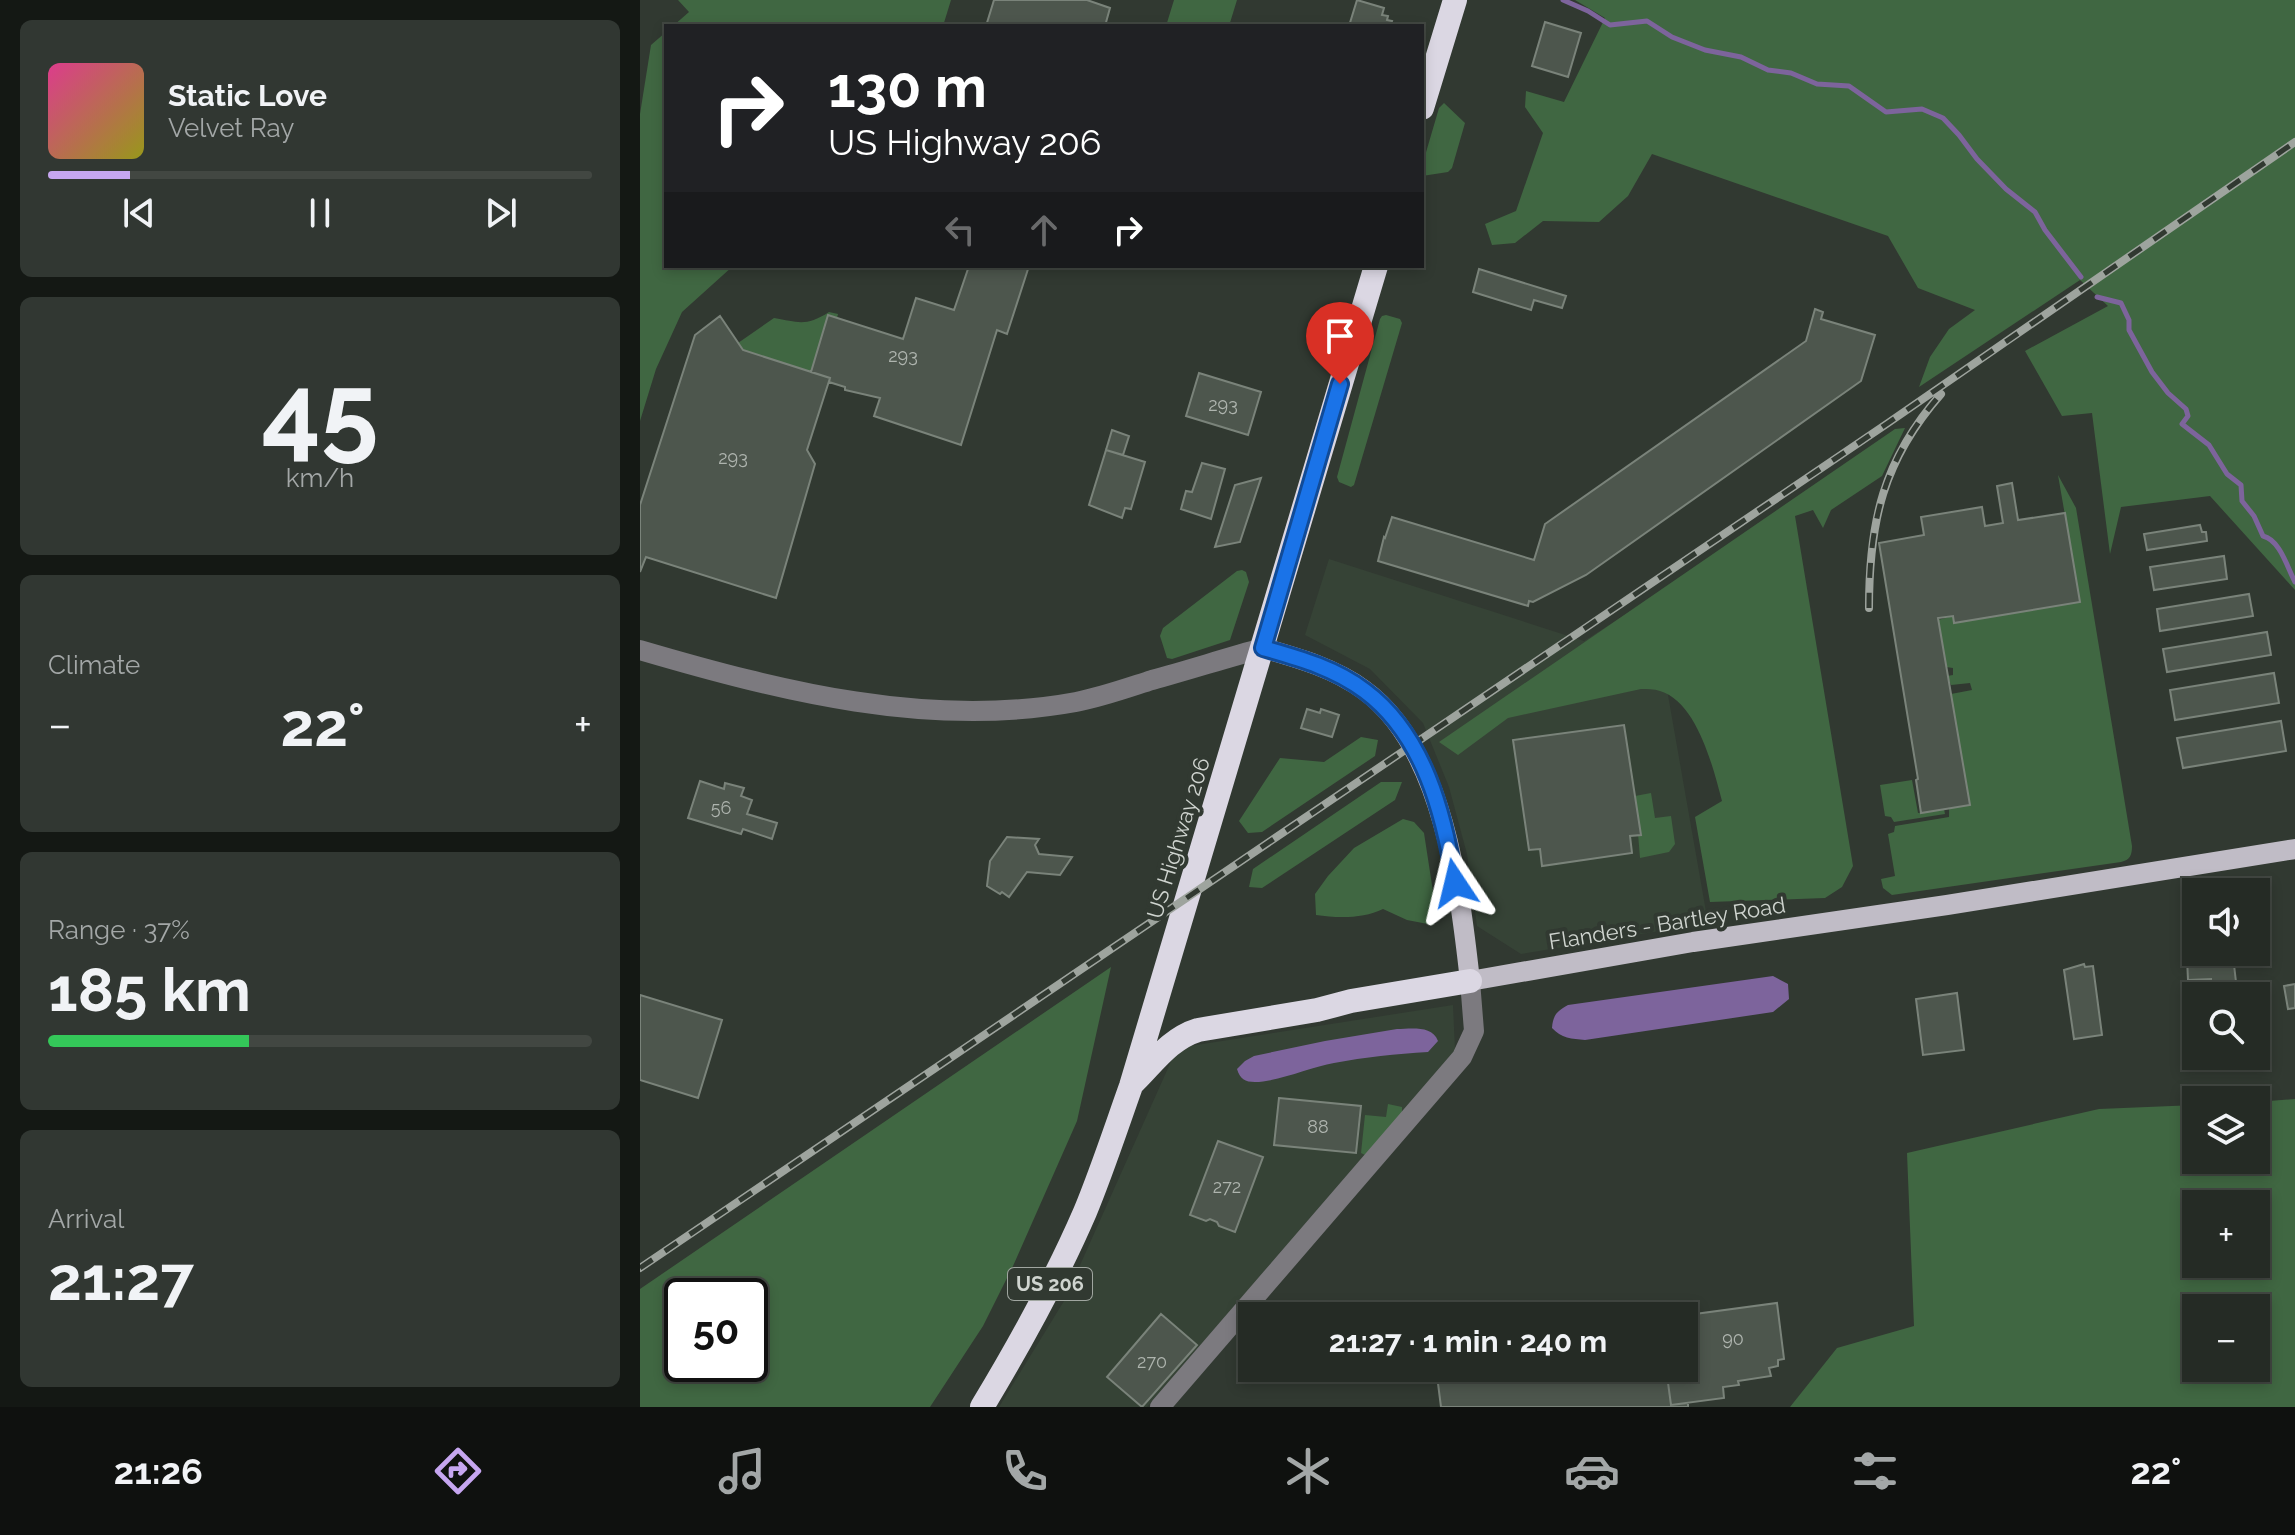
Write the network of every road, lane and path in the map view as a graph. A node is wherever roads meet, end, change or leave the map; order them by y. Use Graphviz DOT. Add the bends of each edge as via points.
graph roads {
  1 [pos="1455,0"];
  2 [pos="1424,101"];
  3 [pos="1375,268"];
  4 [pos="1263,648"];
  5 [pos="640,650"];
  6 [pos="2295,849"];
  7 [pos="1470,981"];
  8 [pos="1131,1086"];
  9 [pos="982,1407"];
  10 [pos="1160,1407"];
  1 -- 2 [label="highway"];
  3 -- 4 [label="highway, US Highway 206 / US 206"];
  4 -- 5 [label="street" via="1075,702 940,710 770,686"];
  4 -- 7 [label="main road" via="1350,681 1388,712 1407,737 1429,780 1446,832"];
  4 -- 8 [label="highway, US Highway 206 / US 206"];
  6 -- 7 [label="main road, Flanders - Bartley Road"];
  7 -- 8 [label="highway" via="1187,1033 1170,1043"];
  7 -- 10 [label="street" via="1474,1031 1462,1057"];
  8 -- 9 [label="highway, US Highway 206 / US 206" via="1085,1213"];
}
